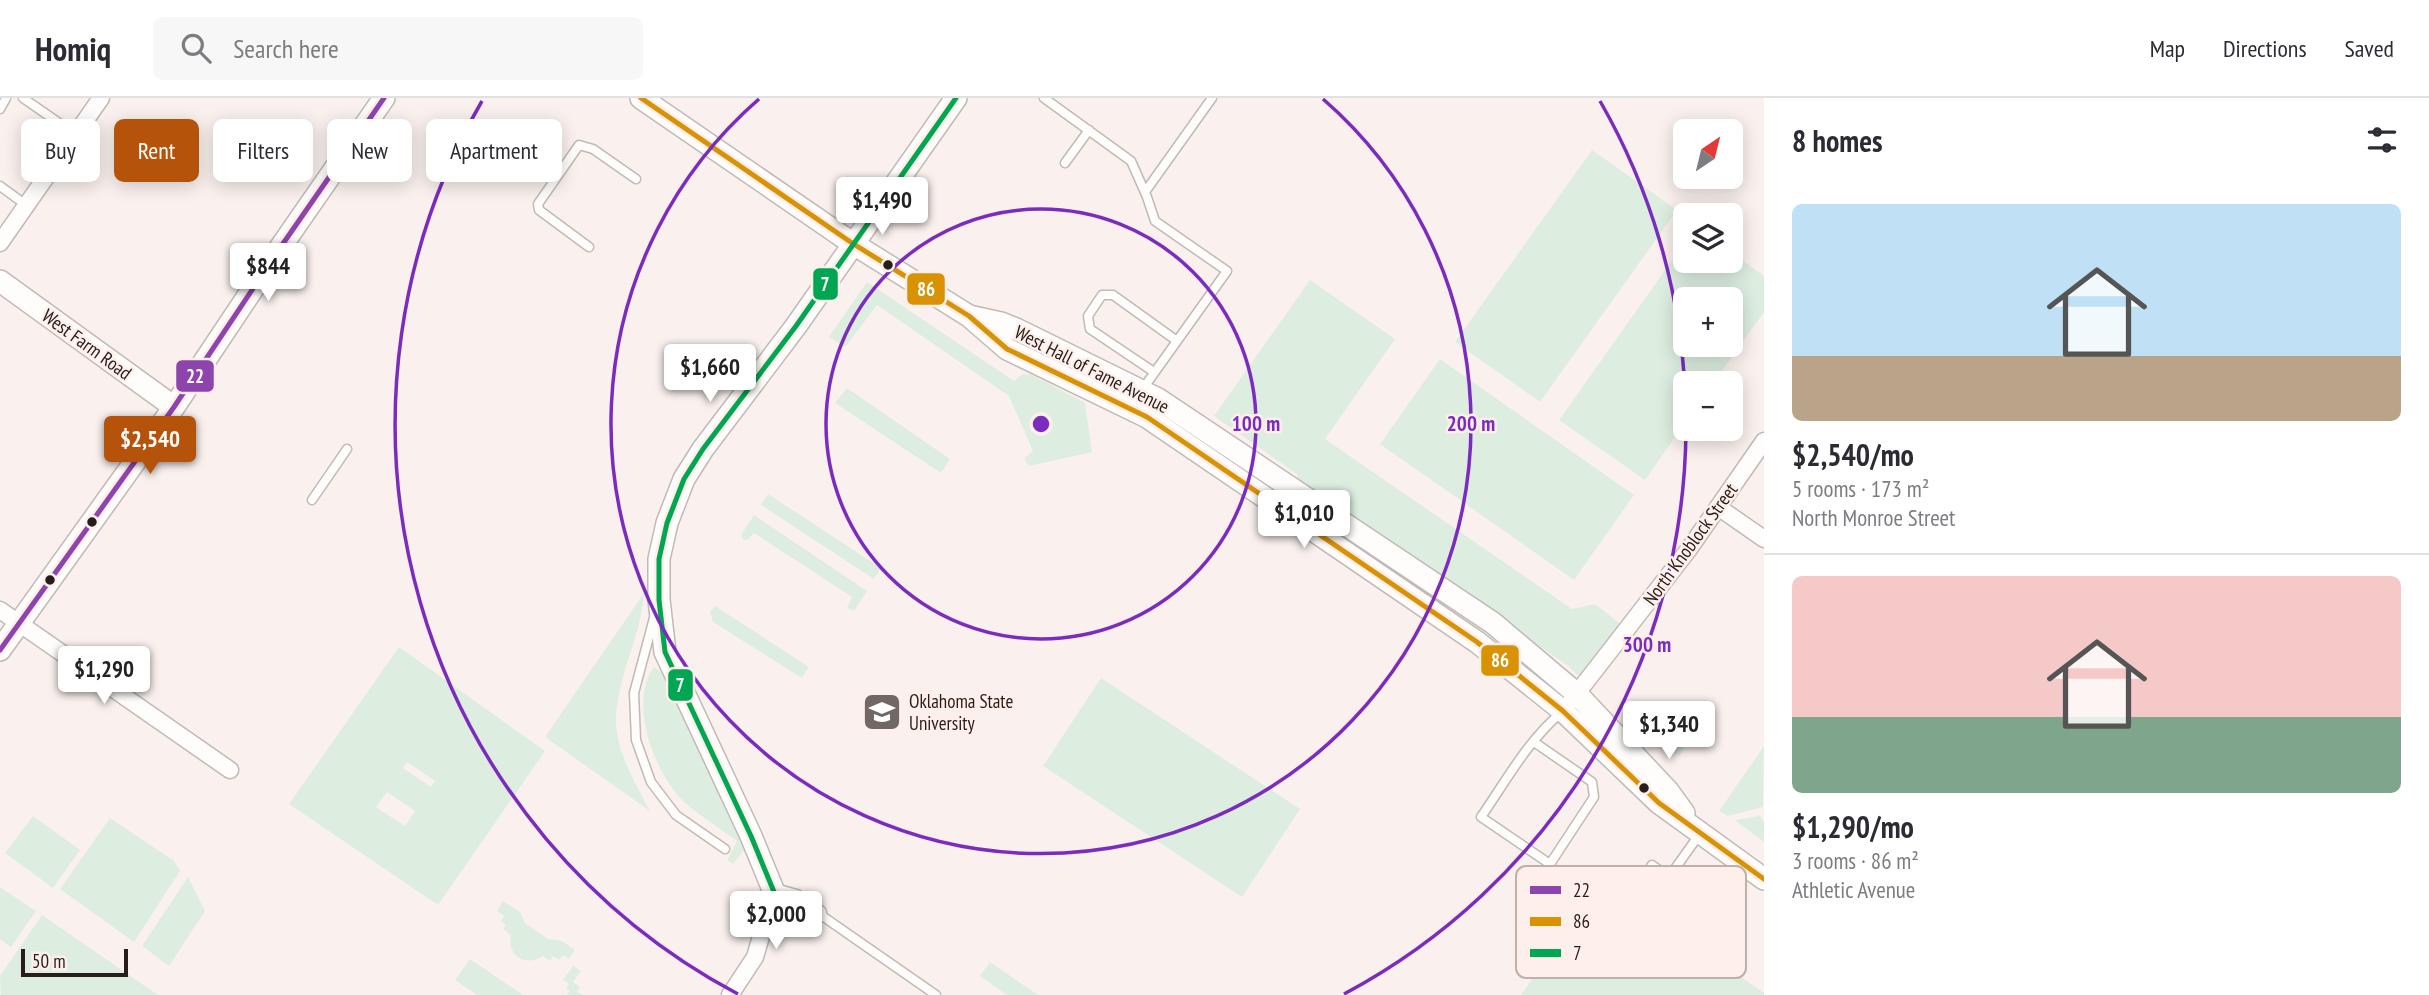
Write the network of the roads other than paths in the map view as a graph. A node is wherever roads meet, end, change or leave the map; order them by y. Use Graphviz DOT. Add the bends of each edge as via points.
graph roads {
  1 [pos="6,98"];
  2 [pos="23,98"];
  3 [pos="101,98"];
  4 [pos="384,98"];
  5 [pos="641,98"];
  6 [pos="956,98"];
  7 [pos="1044,98"];
  8 [pos="1212,98"];
  9 [pos="0,109"];
  10 [pos="53,119"];
  11 [pos="86,119"];
  12 [pos="1089,131"];
  13 [pos="1065,163"];
  14 [pos="636,179"];
  15 [pos="42,182"];
  16 [pos="0,186"];
  17 [pos="1145,192"];
  18 [pos="26,205"];
  19 [pos="0,243"];
  20 [pos="852,243"];
  21 [pos="589,247"];
  22 [pos="0,281"];
  23 [pos="969,316"];
  24 [pos="1177,341"];
  25 [pos="1154,372"];
  26 [pos="1141,391"];
  27 [pos="174,407"];
  28 [pos="1764,441"];
  29 [pos="347,449"];
  30 [pos="312,500"];
  31 [pos="1718,507"];
  32 [pos="1764,539"];
  33 [pos="659,600"];
  34 [pos="0,610"];
  35 [pos="19,623"];
  36 [pos="0,650"];
  37 [pos="1577,694"];
  38 [pos="1563,711"];
  39 [pos="1534,742"];
  40 [pos="230,770"];
  41 [pos="1698,830"];
  42 [pos="725,849"];
  43 [pos="1676,866"];
  44 [pos="1764,879"];
  45 [pos="774,892"];
  46 [pos="818,913"];
  47 [pos="730,995"];
  48 [pos="936,995"];
  1 -- 9 [label="lane"];
  2 -- 10 [label="lane"];
  3 -- 11 [label="street"];
  4 -- 27 [label="main road"];
  5 -- 20 [label="main road, West Hall of Fame Avenue"];
  6 -- 20 [label="main road"];
  7 -- 12 [label="lane"];
  8 -- 17 [label="lane"];
  12 -- 13 [label="lane"];
  12 -- 17 [label="lane" via="1131,161"];
  14 -- 21 [label="lane" via="593,149 579,145 538,204 539,210"];
  15 -- 18 [label="street"];
  16 -- 18 [label="lane"];
  17 -- 24 [label="lane" via="1154,221 1227,271"];
  18 -- 19 [label="street"];
  20 -- 23 [label="main road, West Hall of Fame Avenue"];
  20 -- 33 [label="main road" via="684,479 659,559"];
  22 -- 27 [label="main road, West Farm Road"];
  23 -- 26 [label="main road, West Hall of Fame Avenue" via="1016,329"];
  23 -- 38 [label="main road, West Hall of Fame Avenue" via="1007,349 1147,417 1477,642"];
  24 -- 25 [label="lane"];
  24 -- 25 [label="lane" via="1113,295 1102,295 1088,316 1090,328"];
  25 -- 26 [label="lane"];
  26 -- 37 [label="main road, West Hall of Fame Avenue" via="1493,622"];
  27 -- 35 [label="main road"];
  28 -- 31 [label="street, North Knoblock Street"];
  29 -- 30 [label="lane"];
  31 -- 32 [label="street"];
  31 -- 37 [label="street, North Knoblock Street"];
  33 -- 42 [label="lane" via="634,693 636,740 651,782 676,815"];
  33 -- 45 [label="main road" via="665,652"];
  34 -- 35 [label="street"];
  35 -- 36 [label="main road"];
  35 -- 40 [label="street"];
  37 -- 38 [label="street, North Knoblock Street"];
  37 -- 41 [label="main road, West Hall of Fame Avenue" via="1668,791"];
  38 -- 39 [label="lane"];
  38 -- 41 [label="main road, West Hall of Fame Avenue" via="1659,803"];
  39 -- 39 [label="lane" via="1592,782 1594,797 1550,864 1481,817"];
  41 -- 43 [label="lane"];
  41 -- 44 [label="main road, West Hall of Fame Avenue"];
  45 -- 46 [label="street" via="796,898"];
  45 -- 47 [label="street" via="755,957"];
  46 -- 48 [label="lane"];
}
